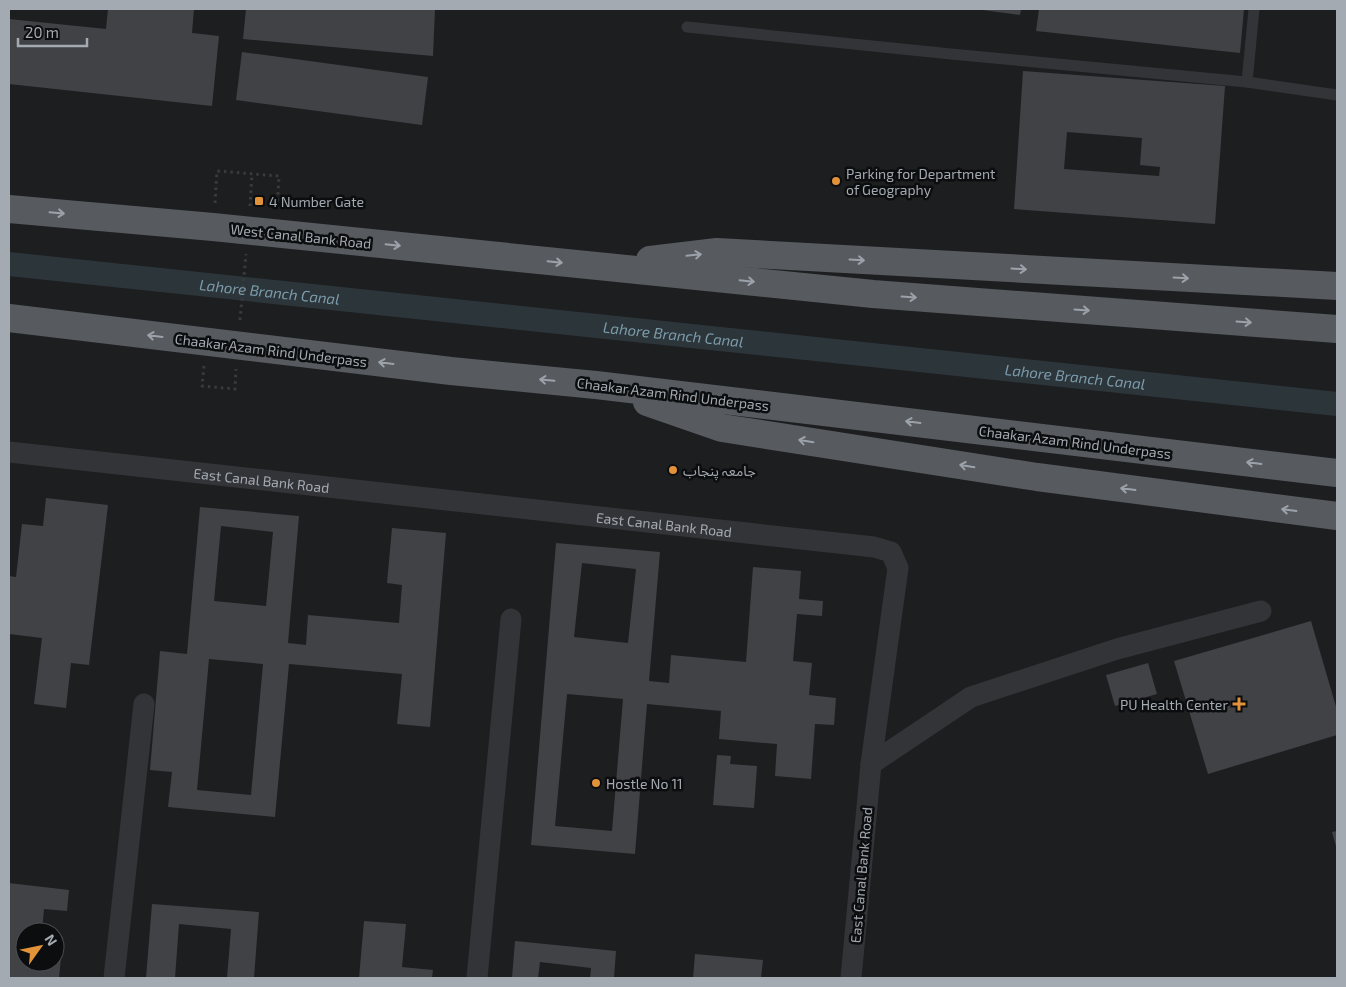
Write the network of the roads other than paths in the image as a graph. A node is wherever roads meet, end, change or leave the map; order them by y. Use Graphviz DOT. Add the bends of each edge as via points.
graph roads {
  1 [pos="1254,9"];
  2 [pos="687,27"];
  3 [pos="1247,82"];
  4 [pos="1337,95"];
  5 [pos="9,209"];
  6 [pos="594,266"];
  7 [pos="1337,286"];
  8 [pos="9,318"];
  9 [pos="1337,329"];
  10 [pos="596,384"];
  11 [pos="9,452"];
  12 [pos="1337,474"];
  13 [pos="1337,516"];
  14 [pos="1261,612"];
  15 [pos="510,619"];
  16 [pos="144,704"];
  17 [pos="871,764"];
  18 [pos="114,978"];
  19 [pos="478,978"];
  20 [pos="851,978"];
  1 -- 3 [label="lane"];
  2 -- 3 [label="lane"];
  3 -- 4 [label="lane"];
  5 -- 6 [label="highway, West Canal Bank Road, one-way"];
  6 -- 7 [label="highway, one-way" via="717,252"];
  6 -- 9 [label="highway, one-way" via="873,294"];
  10 -- 8 [label="highway, Chaakar Azam Rind Underpass, one-way" via="451,371"];
  12 -- 10 [label="highway, Chaakar Azam Rind Underpass, one-way"];
  13 -- 10 [label="highway, one-way" via="1037,477 722,428"];
  11 -- 17 [label="street, East Canal Bank Road" via="874,547 891,552 898,568"];
  14 -- 17 [label="street" via="1117,649 971,697"];
  15 -- 19 [label="street"];
  16 -- 18 [label="street"];
  17 -- 20 [label="street, East Canal Bank Road"];
}
